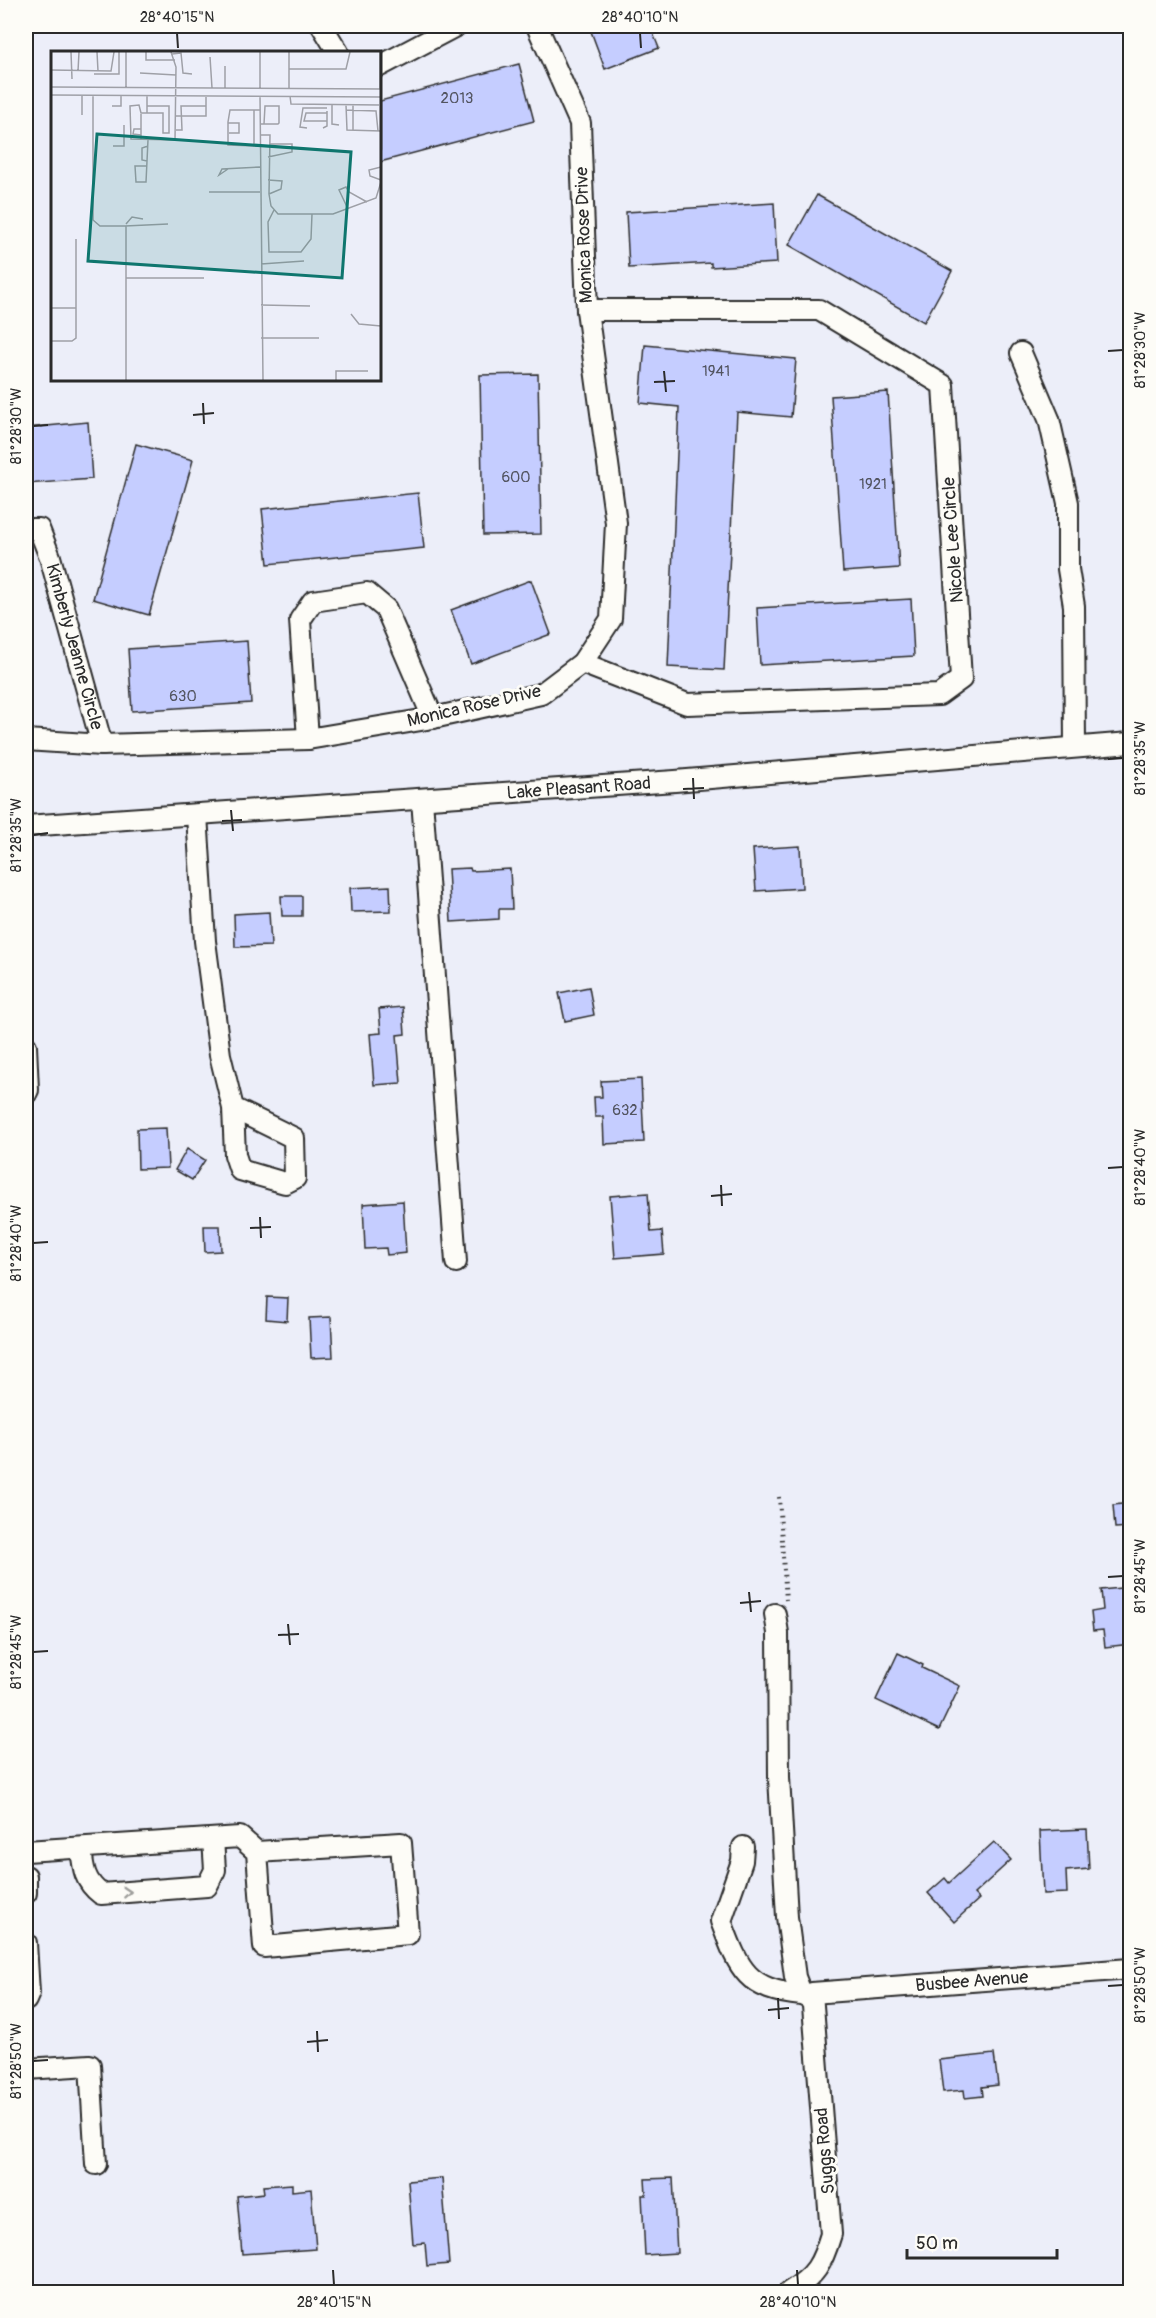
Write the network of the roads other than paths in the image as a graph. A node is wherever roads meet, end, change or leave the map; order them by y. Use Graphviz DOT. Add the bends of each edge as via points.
graph roads {
  1 [pos="322,26"];
  2 [pos="456,26"];
  3 [pos="537,26"];
  4 [pos="337,51"];
  5 [pos="381,65"];
  6 [pos="587,310"];
  7 [pos="1021,352"];
  8 [pos="26,528"];
  9 [pos="582,663"];
  10 [pos="433,718"];
  11 [pos="308,739"];
  12 [pos="26,740"];
  13 [pos="1131,743"];
  14 [pos="102,745"];
  15 [pos="1075,747"];
  16 [pos="422,800"];
  17 [pos="197,815"];
  18 [pos="26,826"];
  19 [pos="26,1046"];
  20 [pos="26,1094"];
  21 [pos="233,1108"];
  22 [pos="456,1262"];
  23 [pos="774,1614"];
  24 [pos="213,1839"];
  25 [pos="743,1847"];
  26 [pos="81,1848"];
  27 [pos="26,1851"];
  28 [pos="257,1852"];
  29 [pos="26,1875"];
  30 [pos="26,1893"];
  31 [pos="26,1943"];
  32 [pos="1131,1968"];
  33 [pos="809,1996"];
  34 [pos="26,2000"];
  35 [pos="26,2070"];
  36 [pos="96,2164"];
  37 [pos="789,2292"];
  1 -- 4 [label="street"];
  2 -- 5 [label="street"];
  3 -- 6 [label="street, Monica Rose Drive" via="580,123"];
  6 -- 9 [label="street, Monica Rose Drive" via="616,523 611,619"];
  6 -- 9 [label="street, Nicole Lee Circle" via="819,310 943,385 961,679 939,695 687,704"];
  7 -- 15 [label="street" via="1049,419 1068,503 1067,559 1074,606"];
  8 -- 14 [label="street, Kimberly Jeanne Circle" via="39,529 50,557"];
  9 -- 10 [label="street, Monica Rose Drive" via="541,694"];
  10 -- 11 [label="street, Monica Rose Drive"];
  10 -- 11 [label="street" via="386,609 367,593 313,601 300,620"];
  11 -- 14 [label="street, Monica Rose Drive"];
  12 -- 14 [label="street, Monica Rose Drive"];
  13 -- 15 [label="street, Lake Pleasant Road"];
  15 -- 16 [label="street, Lake Pleasant Road"];
  16 -- 17 [label="street, Lake Pleasant Road"];
  16 -- 22 [label="street"];
  17 -- 18 [label="street, Lake Pleasant Road"];
  17 -- 21 [label="street" via="205,941 220,1055"];
  19 -- 20 [label="street"];
  23 -- 33 [label="street, Suggs Road" via="778,1633 778,1777 787,1917 795,1977"];
  24 -- 26 [label="street"];
  26 -- 24 [label="street, one-way" via="83,1872 89,1885 100,1894 207,1886 215,1870"];
  24 -- 28 [label="street" via="240,1837"];
  25 -- 33 [label="street, Busbee Avenue" via="742,1861 720,1921 731,1948 741,1970 754,1983 779,1993"];
  26 -- 27 [label="street"];
  28 -- 28 [label="street" via="401,1843 408,1934 264,1947"];
  29 -- 30 [label="street"];
  31 -- 34 [label="street"];
  32 -- 33 [label="street, Busbee Avenue"];
  33 -- 37 [label="street, Suggs Road" via="831,2234 823,2263 806,2282"];
  35 -- 36 [label="street" via="90,2065"];
}
